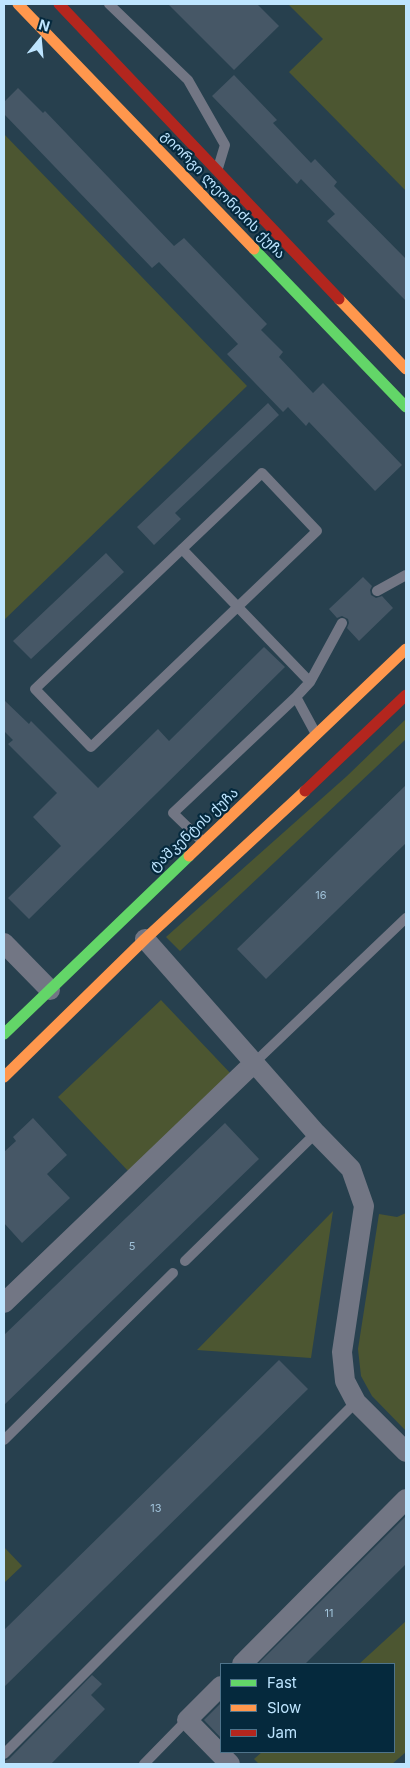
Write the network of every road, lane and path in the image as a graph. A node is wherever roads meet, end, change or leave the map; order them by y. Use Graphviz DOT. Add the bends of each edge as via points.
graph roads {
  1 [pos="18,4"];
  2 [pos="59,4"];
  3 [pos="109,4"];
  4 [pos="209,182"];
  5 [pos="406,369"];
  6 [pos="406,407"];
  7 [pos="182,549"];
  8 [pos="406,575"];
  9 [pos="377,591"];
  10 [pos="238,606"];
  11 [pos="342,623"];
  12 [pos="406,649"];
  13 [pos="310,682"];
  14 [pos="406,695"];
  15 [pos="296,697"];
  16 [pos="316,735"];
  17 [pos="203,843"];
  18 [pos="406,918"];
  19 [pos="145,939"];
  20 [pos="4,943"];
  21 [pos="50,990"];
  22 [pos="4,1034"];
  23 [pos="254,1063"];
  24 [pos="4,1077"];
  25 [pos="316,1133"];
  26 [pos="185,1261"];
  27 [pos="173,1273"];
  28 [pos="4,1304"];
  29 [pos="356,1402"];
  30 [pos="4,1440"];
  31 [pos="406,1452"];
  32 [pos="406,1498"];
  33 [pos="243,1663"];
  34 [pos="220,1687"];
  35 [pos="187,1720"];
  36 [pos="4,1754"];
  37 [pos="144,1764"];
  38 [pos="230,1764"];
  1 -- 4 [label="main road, გიორგი ლეონიძის ქუჩა"];
  2 -- 4 [label="main road, გიორგი ლეონიძის ქუჩა"];
  3 -- 4 [label="lane" via="188,80 225,145"];
  4 -- 5 [label="main road, გიორგი ლეონიძის ქუჩა"];
  4 -- 6 [label="main road, გიორგი ლეონიძის ქუჩა"];
  7 -- 10 [label="lane"];
  7 -- 10 [label="lane" via="262,473 316,531"];
  7 -- 10 [label="lane" via="35,689 91,747"];
  8 -- 9 [label="lane"];
  10 -- 13 [label="lane"];
  11 -- 13 [label="lane"];
  12 -- 16 [label="main road, ტაშკენტის ქუჩა"];
  13 -- 15 [label="lane"];
  14 -- 19 [label="main road"];
  15 -- 16 [label="lane"];
  15 -- 17 [label="lane" via="173,813"];
  16 -- 17 [label="main road, ტაშკენტის ქუჩა"];
  17 -- 21 [label="main road, ტაშკენტის ქუჩა"];
  18 -- 23 [label="lane"];
  19 -- 23 [label="street"];
  19 -- 24 [label="main road"];
  20 -- 21 [label="street"];
  21 -- 22 [label="main road, ტაშკენტის ქუჩა"];
  23 -- 25 [label="street"];
  23 -- 28 [label="street"];
  25 -- 26 [label="lane"];
  25 -- 29 [label="street" via="351,1168 364,1206 342,1352 345,1381"];
  27 -- 30 [label="lane"];
  29 -- 31 [label="street"];
  29 -- 36 [label="lane"];
  32 -- 33 [label="street"];
  34 -- 35 [label="street"];
  35 -- 37 [label="lane"];
  35 -- 38 [label="street"];
}
